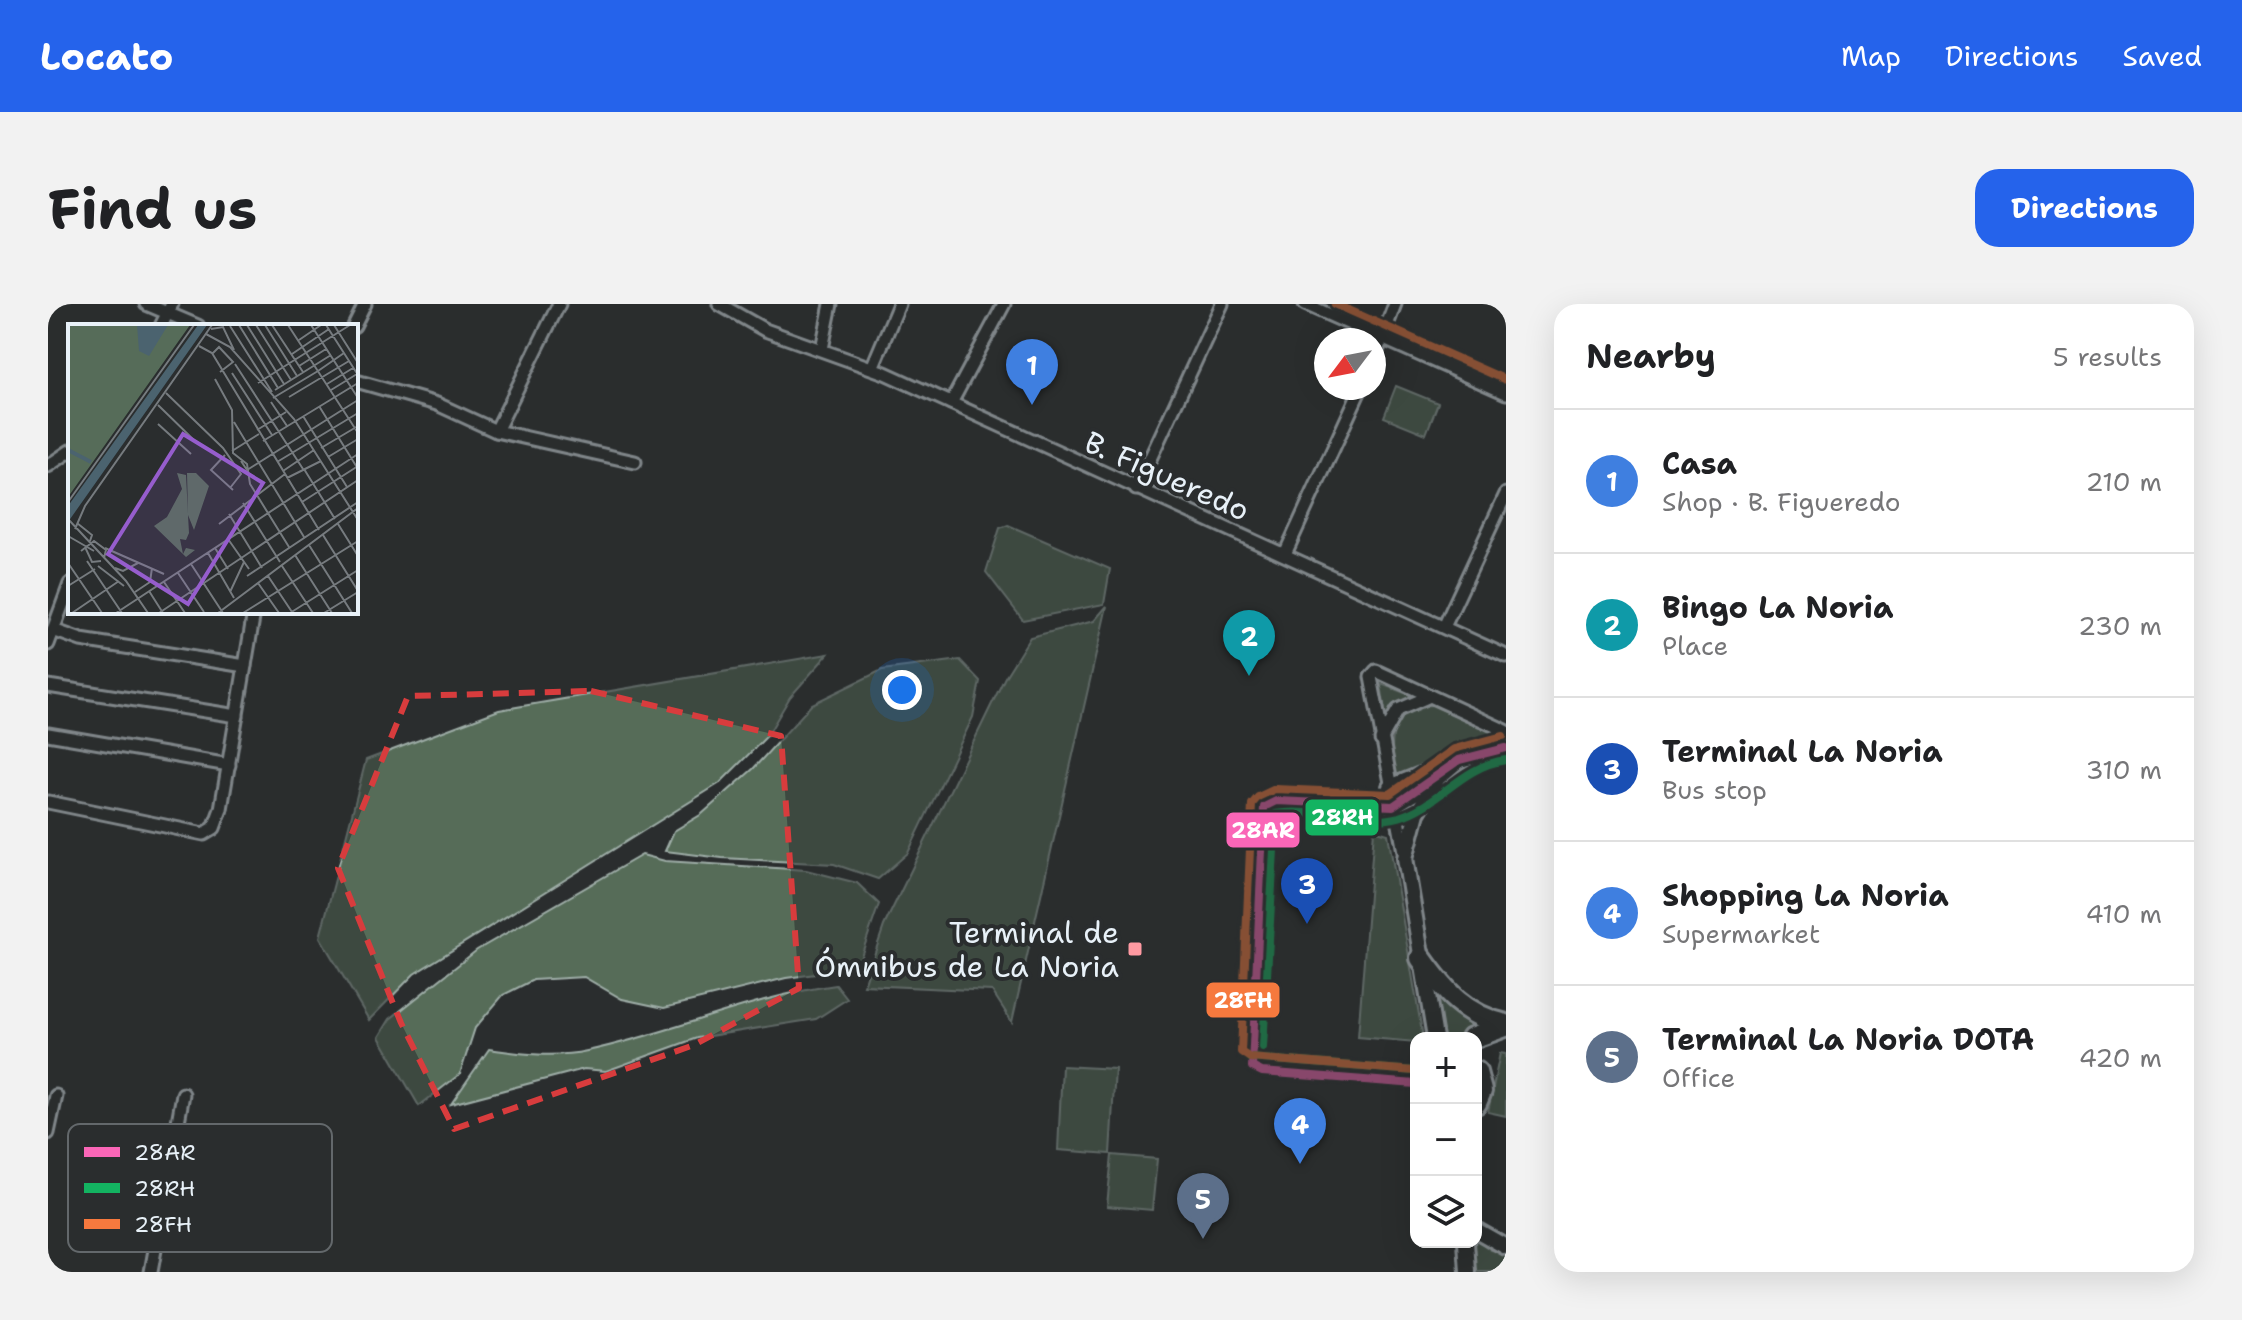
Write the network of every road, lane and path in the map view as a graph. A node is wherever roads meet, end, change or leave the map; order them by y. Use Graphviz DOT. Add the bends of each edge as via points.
graph roads {
  1 [pos="146,304"];
  2 [pos="365,304"];
  3 [pos="559,304"];
  4 [pos="720,304"];
  5 [pos="831,304"];
  6 [pos="899,304"];
  7 [pos="1004,304"];
  8 [pos="1222,304"];
  9 [pos="1305,304"];
  10 [pos="1395,304"];
  11 [pos="170,309"];
  12 [pos="195,324"];
  13 [pos="355,324"];
  14 [pos="1357,328"];
  15 [pos="1385,328"];
  16 [pos="1386,341"];
  17 [pos="822,349"];
  18 [pos="872,368"];
  19 [pos="358,382"];
  20 [pos="1506,393"];
  21 [pos="1356,400"];
  22 [pos="951,403"];
  23 [pos="496,431"];
  24 [pos="68,452"];
  25 [pos="635,462"];
  26 [pos="48,466"];
  27 [pos="1136,489"];
  28 [pos="1506,494"];
  29 [pos="1285,554"];
  30 [pos="68,589"];
  31 [pos="250,614"];
  32 [pos="1444,627"];
  33 [pos="53,630"];
  34 [pos="48,644"];
  35 [pos="1506,656"];
  36 [pos="245,666"];
  37 [pos="48,686"];
  38 [pos="1431,696"];
  39 [pos="237,716"];
  40 [pos="1506,731"];
  41 [pos="48,734"];
  42 [pos="1381,740"];
  43 [pos="1506,748"];
  44 [pos="1459,760"];
  45 [pos="229,765"];
  46 [pos="1438,778"];
  47 [pos="1390,787"];
  48 [pos="48,802"];
  49 [pos="1393,806"];
  50 [pos="1405,858"];
  51 [pos="1421,958"];
  52 [pos="1493,1030"];
  53 [pos="1434,1032"];
  54 [pos="183,1094"];
  55 [pos="56,1096"];
  56 [pos="178,1124"];
  57 [pos="48,1133"];
  58 [pos="1482,1233"];
  59 [pos="1506,1247"];
  60 [pos="1466,1248"];
  61 [pos="155,1252"];
  62 [pos="151,1272"];
  63 [pos="1468,1272"];
  1 -- 11 [label="street"];
  2 -- 13 [label="street"];
  3 -- 23 [label="street"];
  4 -- 17 [label="street, B. Figueredo" via="765,330"];
  5 -- 17 [label="street"];
  6 -- 18 [label="street"];
  7 -- 22 [label="street"];
  8 -- 27 [label="street"];
  9 -- 14 [label="street"];
  10 -- 15 [label="street"];
  11 -- 12 [label="street"];
  16 -- 20 [label="street"];
  17 -- 18 [label="street, B. Figueredo"];
  18 -- 22 [label="street, B. Figueredo"];
  19 -- 23 [label="street" via="437,404"];
  21 -- 29 [label="street"];
  22 -- 27 [label="street, B. Figueredo"];
  23 -- 25 [label="street"];
  24 -- 26 [label="street"];
  27 -- 29 [label="street, B. Figueredo"];
  28 -- 32 [label="street"];
  29 -- 32 [label="street, B. Figueredo"];
  30 -- 33 [label="street"];
  31 -- 36 [label="street"];
  32 -- 35 [label="street, B. Figueredo"];
  33 -- 34 [label="street"];
  33 -- 36 [label="street" via="81,640"];
  36 -- 39 [label="street"];
  37 -- 39 [label="street"];
  38 -- 40 [label="street"];
  38 -- 42 [label="street" via="1398,710"];
  38 -- 42 [label="street" via="1376,671 1370,684"];
  39 -- 45 [label="street"];
  41 -- 45 [label="street"];
  42 -- 47 [label="street"];
  43 -- 44 [label="street"];
  44 -- 46 [label="street"];
  44 -- 47 [label="street"];
  45 -- 48 [label="street" via="218,820 204,834"];
  46 -- 49 [label="street"];
  46 -- 50 [label="street" via="1417,813"];
  47 -- 49 [label="street"];
  49 -- 50 [label="street"];
  50 -- 51 [label="street"];
  51 -- 52 [label="highway" via="1461,1007 1488,1021"];
  51 -- 53 [label="street"];
  54 -- 56 [label="street"];
  55 -- 57 [label="street"];
  58 -- 59 [label="street"];
  60 -- 63 [label="street"];
  61 -- 62 [label="street"];
}
